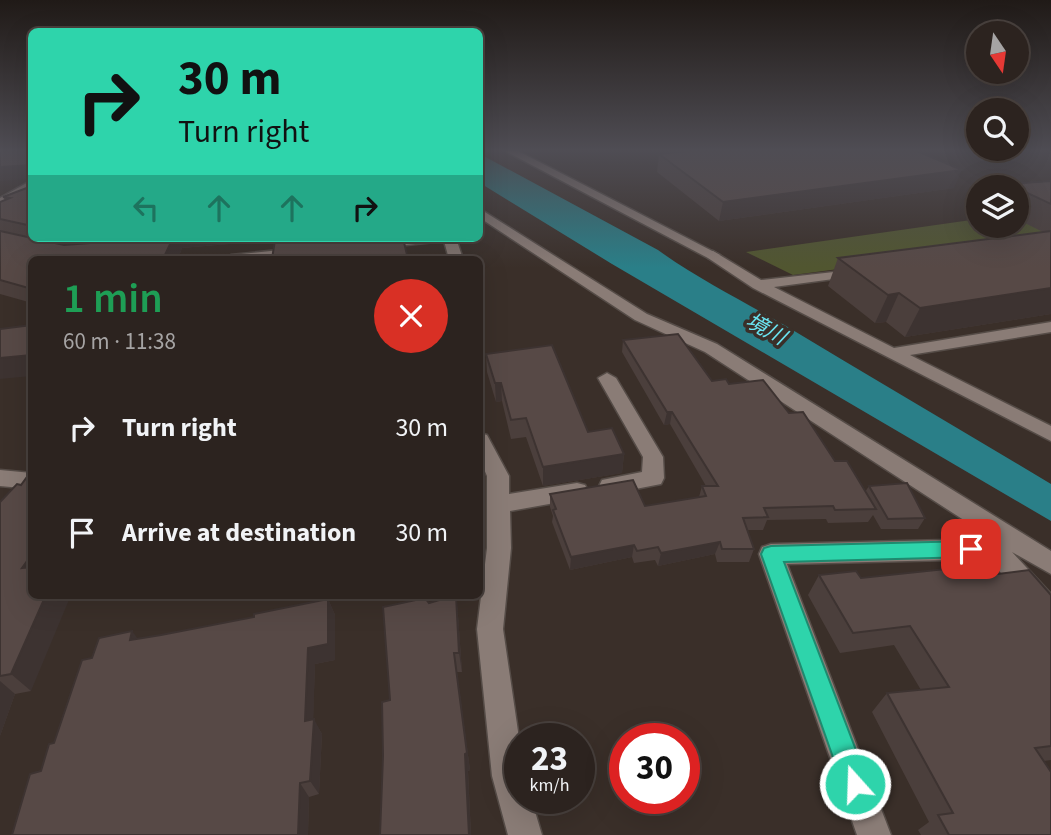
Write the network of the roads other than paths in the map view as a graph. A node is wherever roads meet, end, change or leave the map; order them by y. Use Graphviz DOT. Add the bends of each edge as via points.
graph roads {
  1 [pos="21,190"];
  2 [pos="586,190"];
  3 [pos="0,204"];
  4 [pos="483,215"];
  5 [pos="506,231"];
  6 [pos="483,234"];
  7 [pos="400,242"];
  8 [pos="359,246"];
  9 [pos="318,250"];
  10 [pos="259,256"];
  11 [pos="875,269"];
  12 [pos="758,285"];
  13 [pos="1051,327"];
  14 [pos="892,353"];
  15 [pos="607,378"];
  16 [pos="1051,433"];
  17 [pos="483,446"];
  18 [pos="0,478"];
  19 [pos="28,482"];
  20 [pos="28,487"];
  21 [pos="16,502"];
  22 [pos="498,505"];
  23 [pos="998,540"];
  24 [pos="1051,565"];
  25 [pos="1051,613"];
  26 [pos="524,835"];
  27 [pos="874,835"];
  1 -- 3 [label="street"];
  2 -- 12 [label="street" via="713,255"];
  4 -- 5 [label="street"];
  5 -- 6 [label="street"];
  5 -- 23 [label="street" via="641,317 711,348"];
  7 -- 8 [label="street"];
  9 -- 10 [label="street"];
  11 -- 12 [label="street"];
  12 -- 14 [label="street"];
  13 -- 14 [label="street"];
  14 -- 16 [label="street"];
  15 -- 22 [label="street" via="653,457 653,478"];
  17 -- 22 [label="street" via="498,476"];
  18 -- 19 [label="street"];
  20 -- 21 [label="street"];
  22 -- 26 [label="street" via="499,548 490,629 508,776"];
  23 -- 24 [label="street"];
  23 -- 25 [label="street"];
  23 -- 27 [label="street" via="771,554"];
}
